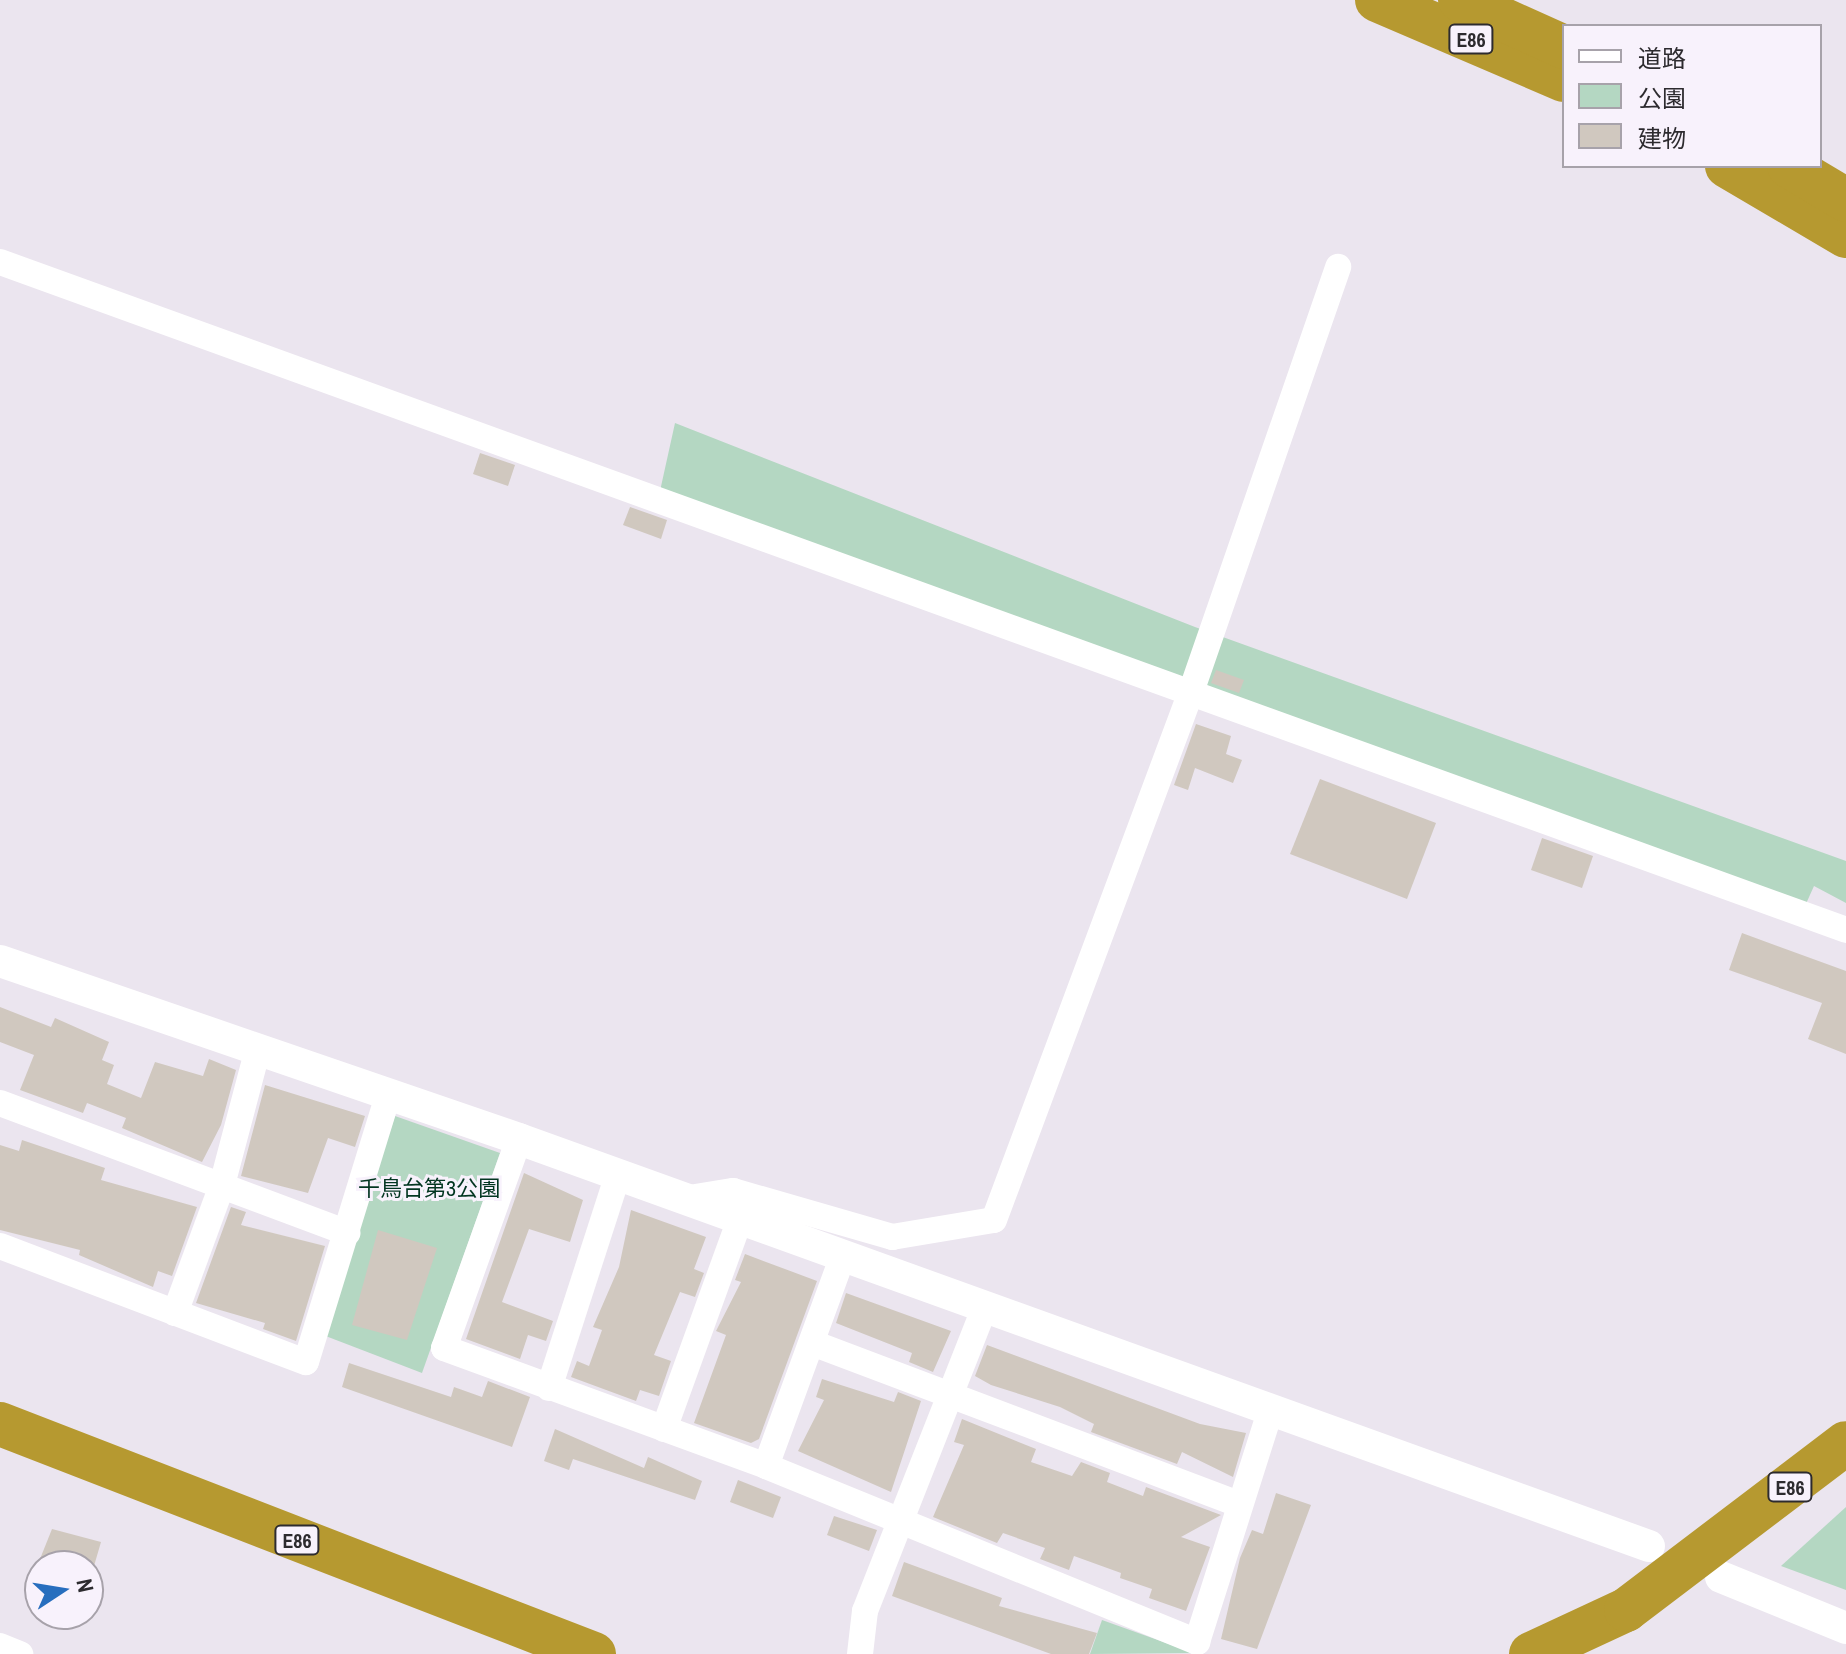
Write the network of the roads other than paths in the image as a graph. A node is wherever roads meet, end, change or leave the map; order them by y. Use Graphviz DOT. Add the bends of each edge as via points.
graph roads {
  1 [pos="1377,0"];
  2 [pos="1460,0"];
  3 [pos="1562,46"];
  4 [pos="1562,79"];
  5 [pos="1730,168"];
  6 [pos="1792,168"];
  7 [pos="1846,200"];
  8 [pos="1846,236"];
  9 [pos="0,262"];
  10 [pos="1338,267"];
  11 [pos="1191,692"];
  12 [pos="1846,930"];
  13 [pos="0,961"];
  14 [pos="258,1049"];
  15 [pos="389,1093"];
  16 [pos="0,1103"];
  17 [pos="519,1139"];
  18 [pos="617,1178"];
  19 [pos="222,1185"];
  20 [pos="683,1199"];
  21 [pos="740,1219"];
  22 [pos="347,1233"];
  23 [pos="0,1246"];
  24 [pos="843,1256"];
  25 [pos="983,1311"];
  26 [pos="175,1313"];
  27 [pos="815,1344"];
  28 [pos="549,1388"];
  29 [pos="949,1392"];
  30 [pos="1270,1412"];
  31 [pos="0,1424"];
  32 [pos="664,1429"];
  33 [pos="1846,1443"];
  34 [pos="766,1466"];
  35 [pos="1240,1505"];
  36 [pos="898,1521"];
  37 [pos="1649,1546"];
  38 [pos="1721,1577"];
  39 [pos="1846,1628"];
  40 [pos="0,1646"];
  41 [pos="20,1654"];
  42 [pos="594,1654"];
  43 [pos="860,1654"];
  44 [pos="1531,1654"];
  1 -- 4 [label="highway, E86"];
  2 -- 3 [label="highway, E86"];
  5 -- 8 [label="highway"];
  6 -- 7 [label="highway"];
  9 -- 11 [label="street"];
  10 -- 11 [label="street"];
  11 -- 12 [label="street"];
  11 -- 20 [label="street" via="994,1220 892,1237 733,1191"];
  13 -- 14 [label="street"];
  14 -- 15 [label="street"];
  14 -- 19 [label="street"];
  15 -- 17 [label="street"];
  15 -- 22 [label="street"];
  16 -- 19 [label="street"];
  17 -- 18 [label="street"];
  17 -- 28 [label="street" via="444,1348"];
  18 -- 20 [label="street"];
  18 -- 28 [label="street"];
  19 -- 22 [label="street"];
  19 -- 26 [label="street"];
  20 -- 21 [label="street"];
  21 -- 24 [label="street"];
  21 -- 32 [label="street"];
  22 -- 26 [label="street" via="306,1362"];
  23 -- 26 [label="street"];
  24 -- 25 [label="street"];
  24 -- 27 [label="street"];
  25 -- 29 [label="street"];
  25 -- 30 [label="street"];
  27 -- 29 [label="street"];
  27 -- 34 [label="street"];
  28 -- 32 [label="street"];
  29 -- 35 [label="street"];
  29 -- 36 [label="street"];
  30 -- 35 [label="street"];
  30 -- 37 [label="street"];
  31 -- 42 [label="highway, E86"];
  32 -- 34 [label="street"];
  33 -- 44 [label="highway, E86" via="1626,1610"];
  34 -- 36 [label="street"];
  35 -- 36 [label="street" via="1197,1642"];
  36 -- 43 [label="street" via="865,1611"];
  38 -- 39 [label="street"];
  40 -- 41 [label="street"];
}
